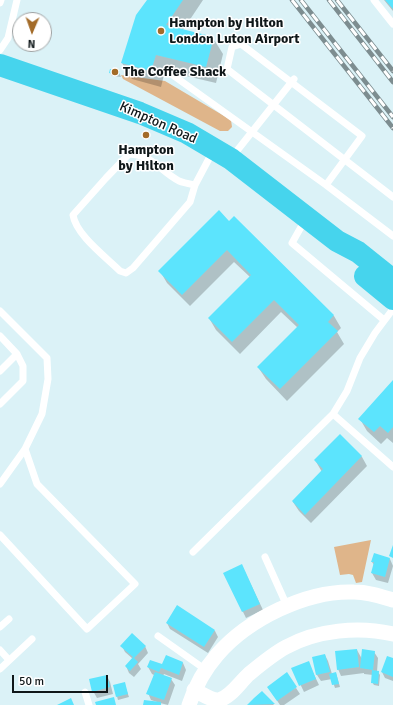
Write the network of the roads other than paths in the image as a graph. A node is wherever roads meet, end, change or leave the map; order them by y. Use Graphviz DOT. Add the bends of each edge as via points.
graph roads {
  1 [pos="18,0"];
  2 [pos="374,0"];
  3 [pos="393,24"];
  4 [pos="0,50"];
  5 [pos="0,65"];
  6 [pos="174,76"];
  7 [pos="293,81"];
  8 [pos="274,105"];
  9 [pos="252,131"];
  10 [pos="222,154"];
  11 [pos="344,160"];
  12 [pos="195,185"];
  13 [pos="326,185"];
  14 [pos="393,197"];
  15 [pos="307,218"];
  16 [pos="393,236"];
  17 [pos="338,241"];
  18 [pos="393,280"];
  19 [pos="393,299"];
  20 [pos="393,309"];
  21 [pos="0,311"];
  22 [pos="384,320"];
  23 [pos="0,336"];
  24 [pos="17,354"];
  25 [pos="0,372"];
  26 [pos="0,404"];
  27 [pos="333,414"];
  28 [pos="25,449"];
  29 [pos="393,467"];
  30 [pos="0,484"];
  31 [pos="0,536"];
  32 [pos="193,552"];
  33 [pos="265,557"];
  34 [pos="393,600"];
  35 [pos="287,606"];
  36 [pos="9,619"];
  37 [pos="0,627"];
  38 [pos="393,634"];
  39 [pos="158,636"];
  40 [pos="32,638"];
  41 [pos="0,650"];
  42 [pos="9,660"];
  43 [pos="0,669"];
  44 [pos="206,670"];
  45 [pos="194,690"];
  46 [pos="85,692"];
  47 [pos="89,705"];
  48 [pos="188,705"];
  1 -- 4 [label="lane" via="8,38"];
  2 -- 3 [label="lane"];
  5 -- 10 [label="highway, Kimpton Road" via="140,112 187,133"];
  6 -- 9 [label="lane"];
  7 -- 8 [label="lane"];
  7 -- 8 [label="lane" via="241,44 232,47 227,69"];
  7 -- 11 [label="lane" via="362,136"];
  8 -- 9 [label="lane"];
  8 -- 11 [label="lane"];
  9 -- 10 [label="lane"];
  9 -- 13 [label="lane"];
  10 -- 12 [label="lane"];
  10 -- 15 [label="highway, Kimpton Road"];
  11 -- 13 [label="lane"];
  11 -- 14 [label="lane"];
  12 -- 12 [label="lane" via="180,181 139,154 129,154 73,215 74,223 84,237 120,272 126,273 190,202"];
  13 -- 16 [label="lane"];
  15 -- 17 [label="highway, Kimpton Road"];
  15 -- 22 [label="lane" via="292,242"];
  17 -- 18 [label="highway, Kimpton Road" via="358,252"];
  17 -- 19 [label="highway, Kimpton Road" via="348,262"];
  20 -- 22 [label="lane"];
  21 -- 28 [label="lane" via="47,358 48,379 42,414"];
  22 -- 27 [label="lane" via="360,358 348,391"];
  23 -- 24 [label="lane"];
  24 -- 25 [label="lane"];
  24 -- 26 [label="lane" via="23,366 23,381"];
  27 -- 29 [label="lane"];
  27 -- 32 [label="lane"];
  28 -- 30 [label="lane"];
  28 -- 31 [label="lane" via="37,484 135,584 87,629"];
  33 -- 35 [label="lane"];
  34 -- 35 [label="street" via="375,594 354,592 310,598"];
  35 -- 44 [label="street" via="255,622 237,636"];
  36 -- 37 [label="lane"];
  38 -- 45 [label="street" via="351,630 327,632 286,646 246,676 222,699 216,700"];
  39 -- 44 [label="lane"];
  40 -- 42 [label="lane"];
  41 -- 42 [label="lane"];
  42 -- 43 [label="lane"];
  44 -- 45 [label="street"];
  45 -- 48 [label="street"];
  46 -- 47 [label="lane"];
}
